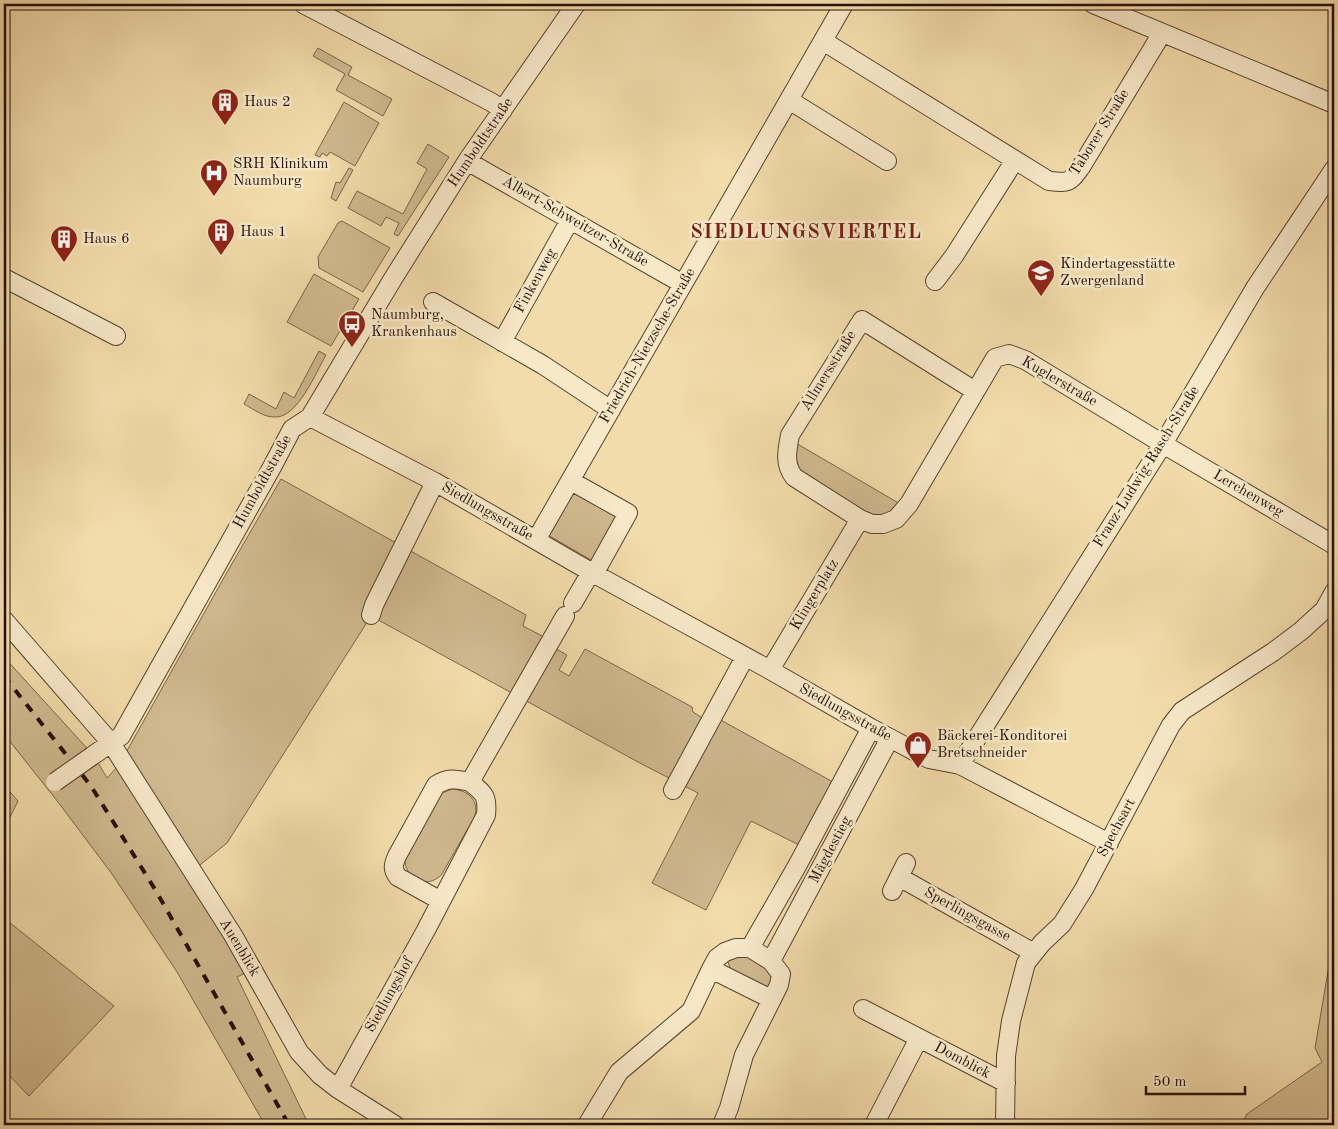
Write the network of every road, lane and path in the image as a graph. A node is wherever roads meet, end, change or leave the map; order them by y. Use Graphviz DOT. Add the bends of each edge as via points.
graph roads {
  1 [pos="303,4"];
  2 [pos="576,4"];
  3 [pos="844,4"];
  4 [pos="1093,4"];
  5 [pos="1162,32"];
  6 [pos="823,41"];
  7 [pos="789,100"];
  8 [pos="1334,104"];
  9 [pos="503,110"];
  10 [pos="1014,160"];
  11 [pos="467,161"];
  12 [pos="887,161"];
  13 [pos="1334,169"];
  14 [pos="570,220"];
  15 [pos="4,278"];
  16 [pos="934,281"];
  17 [pos="683,284"];
  18 [pos="433,302"];
  19 [pos="116,336"];
  20 [pos="502,342"];
  21 [pos="975,391"];
  22 [pos="611,410"];
  23 [pos="310,417"];
  24 [pos="1163,444"];
  25 [pos="571,481"];
  26 [pos="435,482"];
  27 [pos="860,519"];
  28 [pos="536,540"];
  29 [pos="1334,545"];
  30 [pos="591,572"];
  31 [pos="1334,592"];
  32 [pos="372,615"];
  33 [pos="4,620"];
  34 [pos="745,656"];
  35 [pos="770,670"];
  36 [pos="871,728"];
  37 [pos="890,738"];
  38 [pos="111,743"];
  39 [pos="960,765"];
  40 [pos="55,782"];
  41 [pos="470,782"];
  42 [pos="673,790"];
  43 [pos="1109,843"];
  44 [pos="899,877"];
  45 [pos="441,901"];
  46 [pos="750,948"];
  47 [pos="1034,953"];
  48 [pos="771,961"];
  49 [pos="711,969"];
  50 [pos="771,999"];
  51 [pos="863,1009"];
  52 [pos="919,1038"];
  53 [pos="1006,1084"];
  54 [pos="338,1089"];
  55 [pos="395,1125"];
  56 [pos="587,1125"];
  57 [pos="722,1125"];
  58 [pos="874,1125"];
  59 [pos="1006,1125"];
  1 -- 9 [label="street"];
  2 -- 9 [label="street, Humboldtstraße"];
  3 -- 6 [label="street, Friedrich-Nietzsche-Straße"];
  4 -- 5 [label="street"];
  5 -- 8 [label="street"];
  5 -- 10 [label="street, Taborer Straße" via="1070,181 1049,181"];
  6 -- 7 [label="street, Friedrich-Nietzsche-Straße"];
  6 -- 10 [label="street"];
  7 -- 12 [label="street"];
  7 -- 17 [label="street, Friedrich-Nietzsche-Straße"];
  9 -- 11 [label="street, Humboldtstraße"];
  10 -- 16 [label="street" via="954,256"];
  11 -- 14 [label="street, Albert-Schweitzer-Straße"];
  11 -- 23 [label="street, Humboldtstraße"];
  13 -- 24 [label="street, Franz-Ludwig-Rasch-Straße" via="1255,288"];
  14 -- 17 [label="street, Albert-Schweitzer-Straße"];
  14 -- 20 [label="street, Finkenweg"];
  15 -- 19 [label="street"];
  17 -- 22 [label="street, Friedrich-Nietzsche-Straße"];
  18 -- 20 [label="street"];
  20 -- 22 [label="street"];
  21 -- 24 [label="street, Kuglerstraße" via="996,358 1009,354 1025,360"];
  21 -- 27 [label="street, Kuglerstraße" via="909,504 896,519 883,524"];
  21 -- 27 [label="street, Allmersstraße" via="862,320 790,435 786,454 787,469 794,477"];
  22 -- 25 [label="street, Friedrich-Nietzsche-Straße"];
  23 -- 26 [label="street, Siedlungsstraße"];
  23 -- 38 [label="street, Humboldtstraße" via="292,429 121,736"];
  24 -- 29 [label="street, Lerchenweg"];
  24 -- 39 [label="street, Franz-Ludwig-Rasch-Straße"];
  25 -- 28 [label="street, Friedrich-Nietzsche-Straße"];
  25 -- 30 [label="street" via="628,513 598,567"];
  26 -- 28 [label="street, Siedlungsstraße"];
  26 -- 32 [label="street, Siedlungsstraße" via="378,596"];
  27 -- 35 [label="street, Klingerplatz"];
  28 -- 30 [label="street, Siedlungsstraße"];
  30 -- 34 [label="street, Siedlungsstraße"];
  30 -- 41 [label="street"];
  31 -- 43 [label="street, Spechsart" via="1324,610 1301,631 1182,711 1155,752"];
  33 -- 38 [label="street, Auenblick"];
  34 -- 35 [label="street, Siedlungsstraße"];
  34 -- 42 [label="street"];
  35 -- 36 [label="street, Siedlungsstraße"];
  36 -- 37 [label="street, Siedlungsstraße"];
  36 -- 46 [label="street, Mägdestieg"];
  37 -- 39 [label="street, Siedlungsstraße" via="929,758"];
  37 -- 48 [label="street, Mägdestieg"];
  38 -- 40 [label="street, bridge"];
  38 -- 54 [label="street, Auenblick" via="233,935 300,1052 320,1075"];
  39 -- 43 [label="street, Siedlungsstraße"];
  41 -- 45 [label="street, Siedlungshof" via="484,793 486,815"];
  41 -- 45 [label="street" via="454,778 436,785 393,866 398,877"];
  43 -- 47 [label="street, Spechsart" via="1062,924"];
  44 -- 47 [label="street, Sperlingsgasse"];
  45 -- 54 [label="street, Siedlungshof"];
  46 -- 48 [label="street"];
  46 -- 49 [label="street" via="725,952"];
  47 -- 53 [label="street, Spechsart" via="1026,963 1011,1021"];
  48 -- 50 [label="street" via="781,974"];
  49 -- 50 [label="street"];
  49 -- 56 [label="street" via="691,1011 619,1072"];
  50 -- 57 [label="street" via="744,1056"];
  51 -- 52 [label="street, Domblick"];
  52 -- 53 [label="street, Domblick"];
  52 -- 58 [label="street, Domblick"];
  53 -- 59 [label="street, Spechsart"];
  54 -- 55 [label="street, Auenblick"];
}
